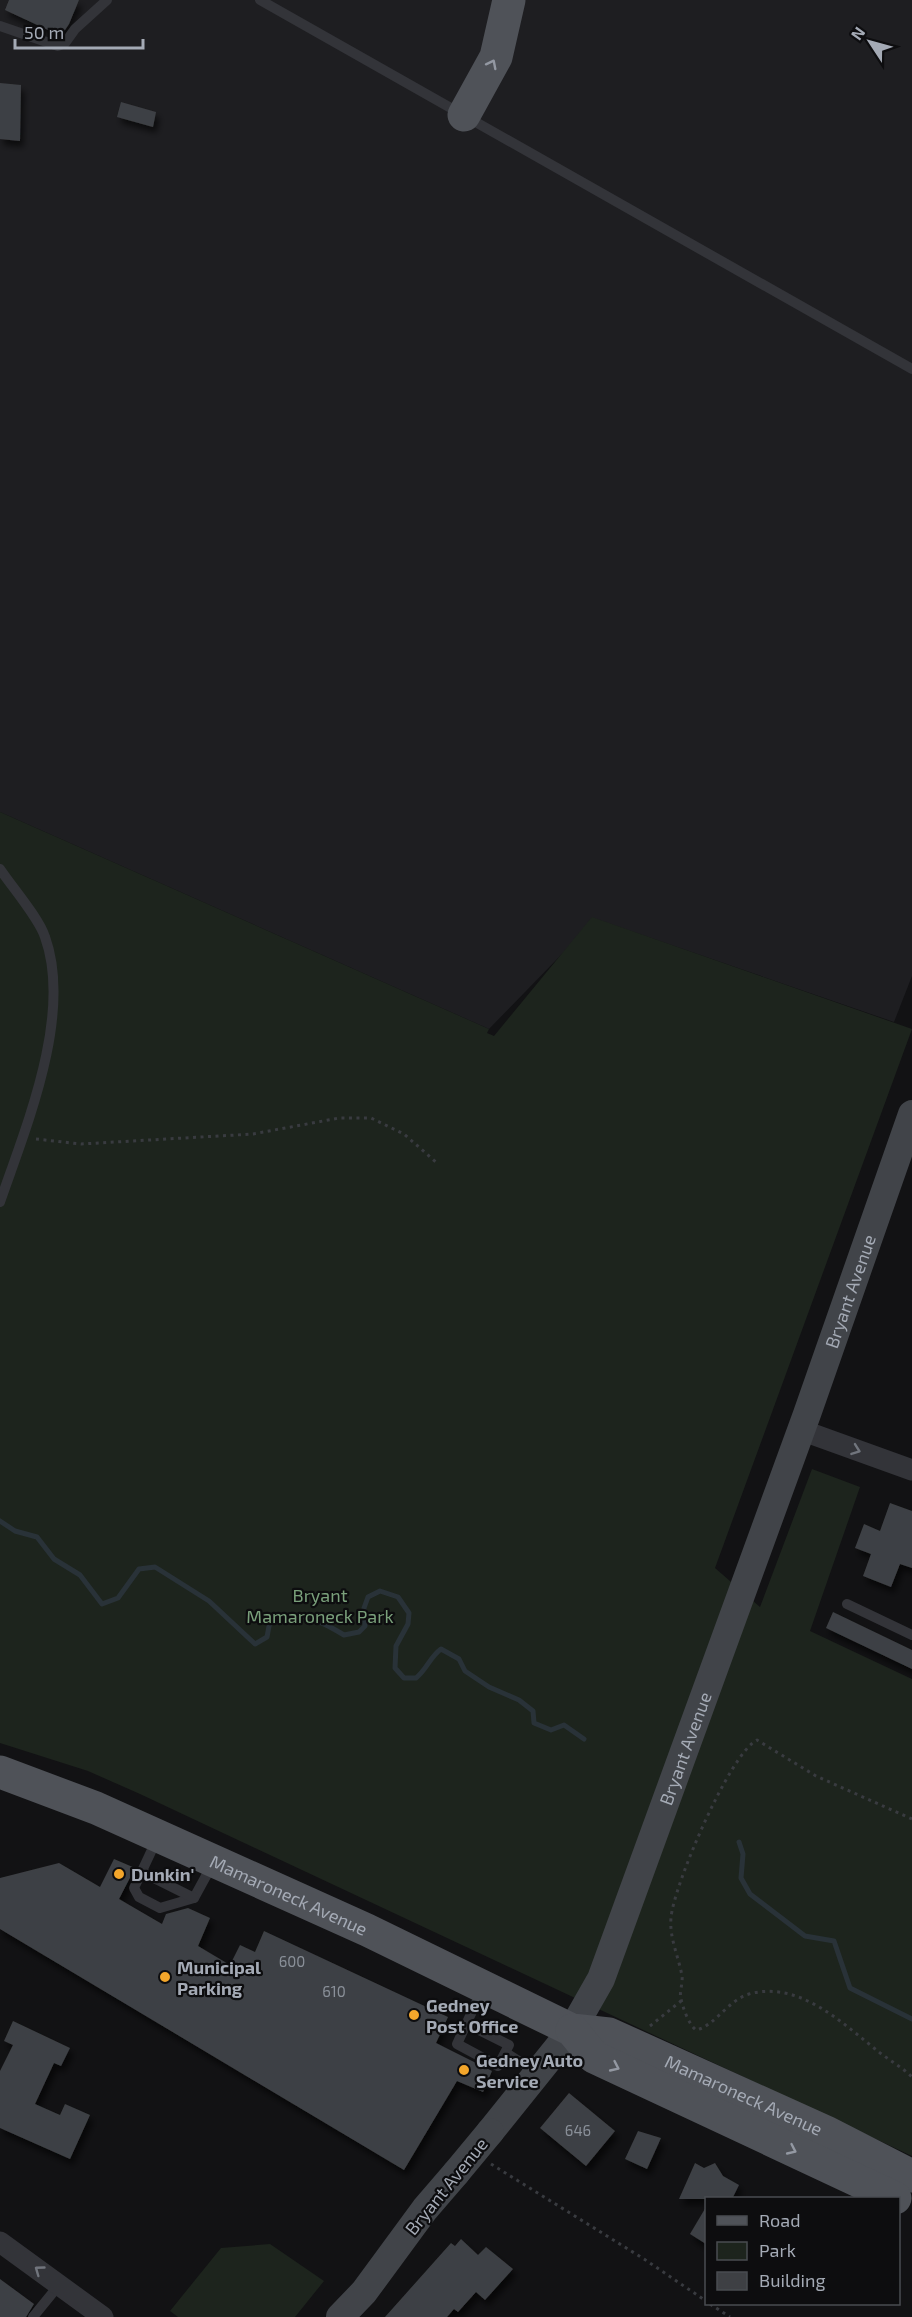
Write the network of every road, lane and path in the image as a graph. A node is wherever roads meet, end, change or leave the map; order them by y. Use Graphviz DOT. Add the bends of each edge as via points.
graph roads {
  1 [pos="107,0"];
  2 [pos="260,0"];
  3 [pos="509,0"];
  4 [pos="0,26"];
  5 [pos="464,115"];
  6 [pos="912,369"];
  7 [pos="0,869"];
  8 [pos="912,1114"];
  9 [pos="22,1137"];
  10 [pos="436,1163"];
  11 [pos="0,1202"];
  12 [pos="801,1430"];
  13 [pos="912,1470"];
  14 [pos="847,1605"];
  15 [pos="912,1635"];
  16 [pos="0,1772"];
  17 [pos="912,1819"];
  18 [pos="158,1836"];
  19 [pos="214,1862"];
  20 [pos="142,1872"];
  21 [pos="194,1898"];
  22 [pos="483,1987"];
  23 [pos="681,2001"];
  24 [pos="467,2024"];
  25 [pos="572,2030"];
  26 [pos="642,2049"];
  27 [pos="506,2053"];
  28 [pos="539,2074"];
  29 [pos="912,2077"];
  30 [pos="489,2162"];
  31 [pos="912,2176"];
  32 [pos="893,2197"];
  33 [pos="0,2242"];
  34 [pos="59,2285"];
  35 [pos="705,2300"];
  36 [pos="712,2305"];
  37 [pos="33,2317"];
  38 [pos="103,2317"];
  39 [pos="340,2317"];
  40 [pos="730,2317"];
  1 -- 4 [label="lane" via="58,46"];
  2 -- 5 [label="lane"];
  5 -- 3 [label="main road, one-way" via="496,57"];
  5 -- 6 [label="lane"];
  7 -- 9 [label="lane" via="45,935 53,968 55,1005 50,1038"];
  8 -- 12 [label="street, Bryant Avenue"];
  9 -- 10 [label="path" via="104,1143 254,1134 339,1118 371,1118 404,1134"];
  9 -- 11 [label="lane"];
  12 -- 13 [label="street, one-way"];
  12 -- 25 [label="street, Bryant Avenue" via="601,1979"];
  14 -- 15 [label="lane"];
  16 -- 18 [label="main road, Mamaroneck Avenue"];
  17 -- 23 [label="path" via="816,1776 757,1740 749,1744 710,1808 671,1918 682,1978"];
  18 -- 19 [label="main road, Mamaroneck Avenue"];
  18 -- 20 [label="lane"];
  19 -- 21 [label="lane"];
  19 -- 22 [label="main road, Mamaroneck Avenue"];
  20 -- 21 [label="lane"];
  20 -- 21 [label="lane" via="134,1888 139,1897 160,1908"];
  22 -- 24 [label="lane"];
  22 -- 25 [label="main road, Mamaroneck Avenue"];
  23 -- 26 [label="path" via="651,2023"];
  23 -- 29 [label="path" via="689,2025 696,2030 748,1994 776,1992 811,2002 836,2016"];
  24 -- 27 [label="lane" via="509,2045"];
  24 -- 27 [label="lane" via="456,2044 498,2066"];
  25 -- 26 [label="main road, Mamaroneck Avenue" via="609,2034"];
  25 -- 28 [label="street, Bryant Avenue"];
  25 -- 32 [label="main road, Mamaroneck Avenue, one-way" via="594,2057"];
  26 -- 31 [label="main road, Mamaroneck Avenue" via="826,2132"];
  27 -- 28 [label="lane"];
  28 -- 39 [label="street, Bryant Avenue, bridge"];
  30 -- 35 [label="path"];
  34 -- 33 [label="street, one-way"];
  34 -- 37 [label="lane"];
  34 -- 38 [label="street"];
  36 -- 40 [label="path"];
}
